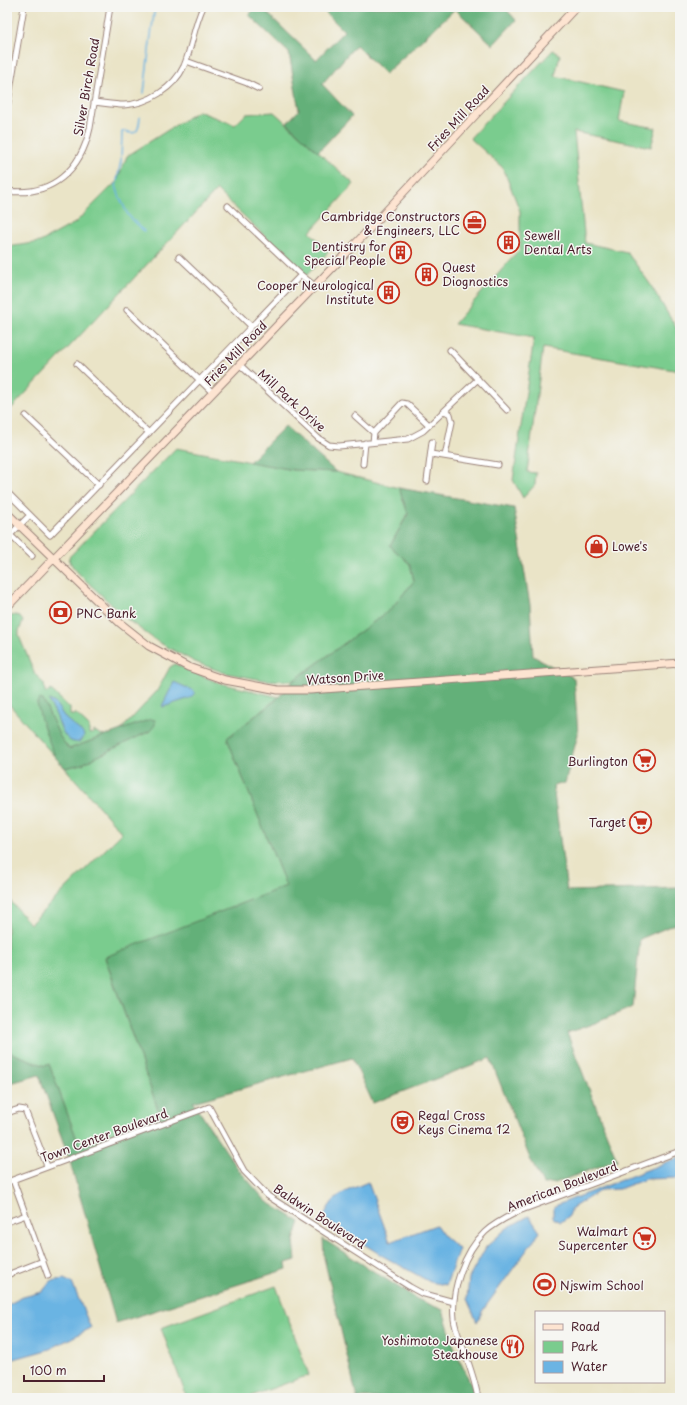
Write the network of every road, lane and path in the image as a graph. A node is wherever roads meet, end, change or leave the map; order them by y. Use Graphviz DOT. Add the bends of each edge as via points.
graph roads {
  1 [pos="24,7"];
  2 [pos="110,7"];
  3 [pos="203,7"];
  4 [pos="576,7"];
  5 [pos="186,60"];
  6 [pos="259,89"];
  7 [pos="94,102"];
  8 [pos="7,108"];
  9 [pos="7,191"];
  10 [pos="228,206"];
  11 [pos="179,257"];
  12 [pos="301,275"];
  13 [pos="315,286"];
  14 [pos="127,310"];
  15 [pos="250,326"];
  16 [pos="450,350"];
  17 [pos="77,364"];
  18 [pos="239,364"];
  19 [pos="200,380"];
  20 [pos="478,380"];
  21 [pos="212,392"];
  22 [pos="445,410"];
  23 [pos="506,410"];
  24 [pos="26,416"];
  25 [pos="355,416"];
  26 [pos="429,425"];
  27 [pos="149,433"];
  28 [pos="374,433"];
  29 [pos="373,442"];
  30 [pos="432,442"];
  31 [pos="365,443"];
  32 [pos="431,454"];
  33 [pos="445,456"];
  34 [pos="363,464"];
  35 [pos="498,465"];
  36 [pos="427,480"];
  37 [pos="99,485"];
  38 [pos="7,492"];
  39 [pos="7,513"];
  40 [pos="30,515"];
  41 [pos="19,525"];
  42 [pos="9,533"];
  43 [pos="32,556"];
  44 [pos="53,558"];
  45 [pos="7,607"];
  46 [pos="680,663"];
  47 [pos="209,1107"];
  48 [pos="7,1113"];
  49 [pos="680,1151"];
  50 [pos="47,1166"];
  51 [pos="13,1180"];
  52 [pos="7,1182"];
  53 [pos="26,1215"];
  54 [pos="7,1222"];
  55 [pos="43,1261"];
  56 [pos="7,1275"];
  57 [pos="48,1276"];
  58 [pos="454,1302"];
  59 [pos="478,1398"];
  1 -- 8 [label="street"];
  2 -- 7 [label="street, Silver Birch Road"];
  3 -- 5 [label="street"];
  4 -- 13 [label="main road, Fries Mill Road"];
  5 -- 6 [label="street"];
  5 -- 7 [label="street" via="171,84 145,101 126,105"];
  7 -- 9 [label="street, Silver Birch Road" via="86,142 70,170 45,187 21,192"];
  10 -- 12 [label="street"];
  11 -- 15 [label="street"];
  12 -- 13 [label="street"];
  12 -- 15 [label="street"];
  13 -- 18 [label="main road, Fries Mill Road"];
  14 -- 19 [label="street"];
  15 -- 19 [label="street"];
  16 -- 20 [label="street"];
  17 -- 27 [label="street"];
  18 -- 21 [label="main road, Fries Mill Road"];
  18 -- 31 [label="street, Mill Park Drive" via="318,438 340,446"];
  19 -- 21 [label="street"];
  19 -- 27 [label="street"];
  20 -- 22 [label="street, Mill Park Drive"];
  20 -- 23 [label="street"];
  21 -- 44 [label="main road, Fries Mill Road"];
  22 -- 26 [label="street, Mill Park Drive"];
  22 -- 33 [label="street" via="450,414 452,422"];
  24 -- 37 [label="street"];
  25 -- 28 [label="street"];
  26 -- 28 [label="street" via="407,404 402,404"];
  26 -- 29 [label="street, Mill Park Drive" via="408,439"];
  27 -- 37 [label="street"];
  28 -- 29 [label="street"];
  29 -- 31 [label="street, Mill Park Drive"];
  30 -- 32 [label="street"];
  31 -- 34 [label="street"];
  32 -- 33 [label="street"];
  32 -- 36 [label="street"];
  33 -- 35 [label="street"];
  37 -- 40 [label="street" via="50,535"];
  38 -- 40 [label="street"];
  39 -- 41 [label="main road, Watson Drive"];
  40 -- 41 [label="street"];
  41 -- 42 [label="street"];
  41 -- 44 [label="main road, Watson Drive"];
  42 -- 43 [label="street"];
  44 -- 45 [label="main road, Fries Mill Road"];
  44 -- 46 [label="main road, Watson Drive" via="120,623 149,646 188,667 225,680 265,688 310,690"];
  47 -- 50 [label="street, Town Center Boulevard"];
  47 -- 58 [label="street, Baldwin Boulevard" via="244,1171 268,1196 410,1287 421,1293"];
  48 -- 50 [label="street" via="25,1110"];
  49 -- 58 [label="street, American Boulevard" via="519,1211 500,1221 485,1232 474,1245 459,1276"];
  50 -- 51 [label="street, Town Center Boulevard"];
  51 -- 52 [label="street, Town Center Boulevard"];
  51 -- 53 [label="street"];
  53 -- 54 [label="street"];
  53 -- 55 [label="street"];
  55 -- 56 [label="street"];
  55 -- 57 [label="street"];
  58 -- 59 [label="street, American Boulevard" via="455,1325"];
}
